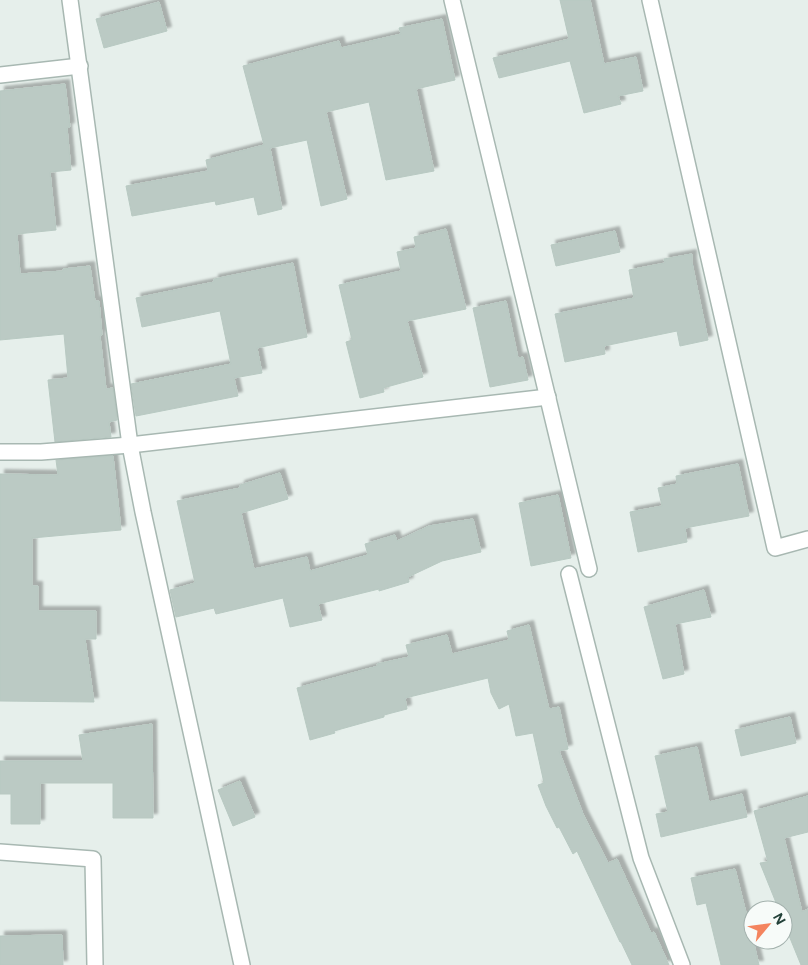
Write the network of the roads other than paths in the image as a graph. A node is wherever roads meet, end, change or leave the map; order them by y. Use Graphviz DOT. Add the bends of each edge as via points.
graph roads {
  1 [pos="70,0"];
  2 [pos="452,0"];
  3 [pos="650,0"];
  4 [pos="80,66"];
  5 [pos="0,75"];
  6 [pos="548,398"];
  7 [pos="130,445"];
  8 [pos="0,452"];
  9 [pos="808,539"];
  10 [pos="589,569"];
  11 [pos="569,574"];
  12 [pos="0,852"];
  13 [pos="95,965"];
  14 [pos="242,965"];
  15 [pos="682,965"];
  1 -- 4 [label="street"];
  2 -- 6 [label="street"];
  3 -- 9 [label="street" via="775,548"];
  4 -- 5 [label="street"];
  4 -- 7 [label="street"];
  6 -- 7 [label="street"];
  6 -- 10 [label="street"];
  7 -- 8 [label="street"];
  7 -- 14 [label="street"];
  11 -- 15 [label="street" via="641,858"];
  12 -- 13 [label="street" via="93,859"];
}
